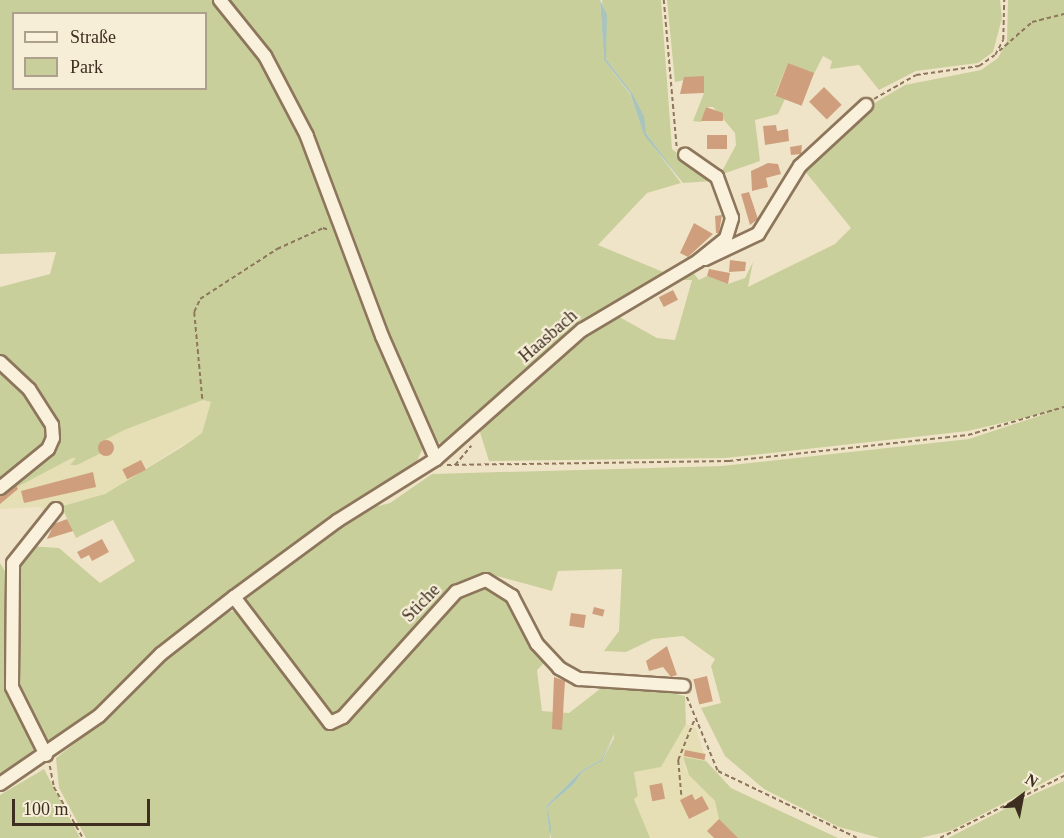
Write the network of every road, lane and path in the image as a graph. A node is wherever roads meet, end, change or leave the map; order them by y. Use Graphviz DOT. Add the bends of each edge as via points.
graph roads {
  1 [pos="220,0"];
  2 [pos="664,0"];
  3 [pos="1004,0"];
  4 [pos="1064,14"];
  5 [pos="998,52"];
  6 [pos="866,105"];
  7 [pos="686,154"];
  8 [pos="343,233"];
  9 [pos="698,261"];
  10 [pos="0,362"];
  11 [pos="202,399"];
  12 [pos="1064,407"];
  13 [pos="471,446"];
  14 [pos="434,462"];
  15 [pos="454,465"];
  16 [pos="0,488"];
  17 [pos="56,509"];
  18 [pos="0,559"];
  19 [pos="13,563"];
  20 [pos="234,597"];
  21 [pos="684,686"];
  22 [pos="695,717"];
  23 [pos="46,755"];
  24 [pos="1064,776"];
  25 [pos="0,784"];
  26 [pos="681,795"];
  27 [pos="83,838"];
  28 [pos="857,838"];
  29 [pos="940,838"];
  1 -- 8 [label="street" via="265,56 307,136"];
  2 -- 7 [label="path" via="675,147"];
  3 -- 5 [label="path" via="1006,18"];
  4 -- 5 [label="path" via="1032,22"];
  5 -- 6 [label="path" via="979,66 903,80"];
  6 -- 9 [label="street, Haasbach" via="800,166 758,234 736,248"];
  7 -- 9 [label="street, Haasbach" via="717,177 732,218 726,238"];
  8 -- 11 [label="path" via="322,228 277,249 200,299 194,312"];
  8 -- 14 [label="street"];
  9 -- 14 [label="street, Haasbach" via="582,330"];
  10 -- 16 [label="street" via="29,389 52,425 53,438 48,449"];
  12 -- 15 [label="path" via="968,435 729,461"];
  13 -- 15 [label="path"];
  14 -- 15 [label="path"];
  14 -- 20 [label="street, Haasbach" via="337,521"];
  17 -- 19 [label="street"];
  18 -- 19 [label="street"];
  19 -- 23 [label="street" via="12,687"];
  20 -- 21 [label="street, Stiche" via="330,723 343,717 456,592 486,580 512,596 537,644 559,668 579,679"];
  20 -- 23 [label="street, Haasbach"];
  21 -- 22 [label="path"];
  22 -- 26 [label="path" via="678,759"];
  22 -- 28 [label="path" via="712,764 727,779"];
  23 -- 25 [label="street, Haasbach"];
  23 -- 27 [label="path" via="54,787"];
  24 -- 29 [label="path"];
}
